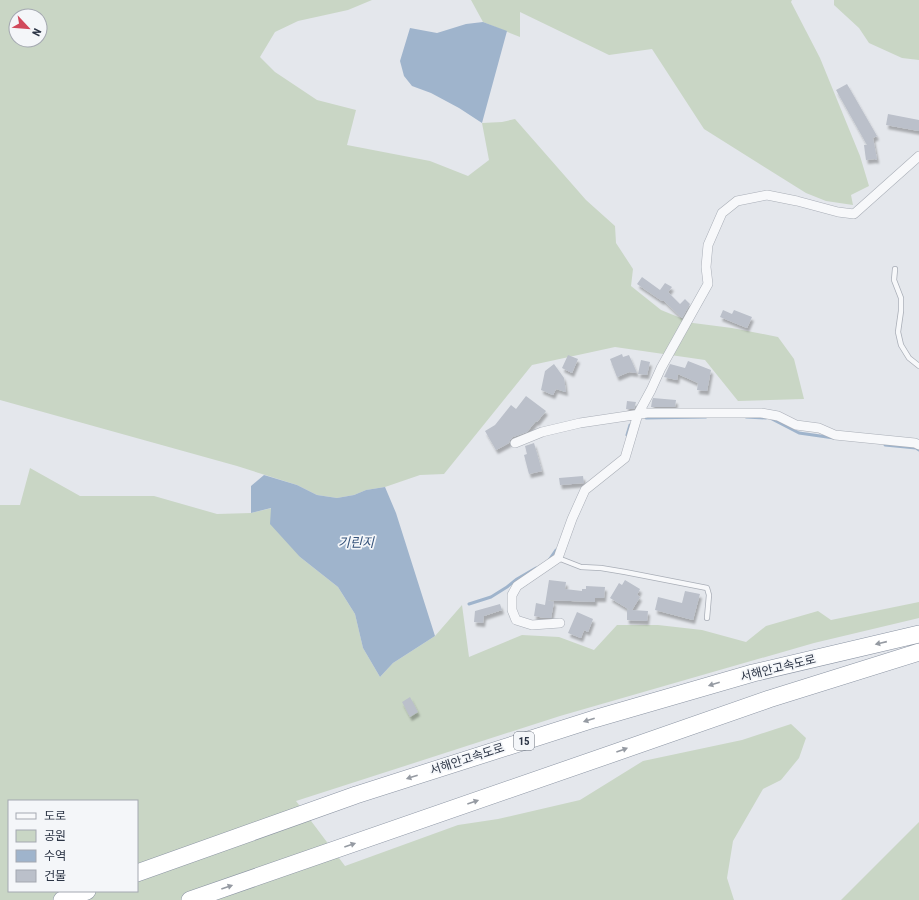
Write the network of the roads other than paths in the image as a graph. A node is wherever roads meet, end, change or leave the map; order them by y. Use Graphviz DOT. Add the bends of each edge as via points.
graph roads {
  1 [pos="919,156"];
  2 [pos="895,269"];
  3 [pos="919,366"];
  4 [pos="638,414"];
  5 [pos="514,443"];
  6 [pos="919,445"];
  7 [pos="558,558"];
  8 [pos="706,618"];
  9 [pos="560,623"];
  10 [pos="919,634"];
  11 [pos="919,652"];
  12 [pos="138,873"];
  13 [pos="84,892"];
  14 [pos="62,900"];
  15 [pos="190,900"];
  1 -- 4 [label="street" via="854,214 767,195 737,201 722,213 708,245 708,284 660,368"];
  2 -- 3 [label="lane" via="894,280 901,298 898,332 901,345 909,358"];
  4 -- 5 [label="street" via="580,423 542,432"];
  4 -- 6 [label="street" via="761,413 778,416 796,425 820,428 835,435"];
  4 -- 7 [label="street" via="625,458 585,490"];
  7 -- 8 [label="lane" via="581,567 626,572 707,588 709,596"];
  7 -- 9 [label="street" via="517,586 512,596 512,610 516,620 532,625"];
  10 -- 12 [label="highway, 서해안고속도로 / 15, one-way" via="753,673 594,719 356,795"];
  15 -- 11 [label="highway, 서해안고속도로, one-way" via="769,699"];
  13 -- 14 [label="highway"];
}
